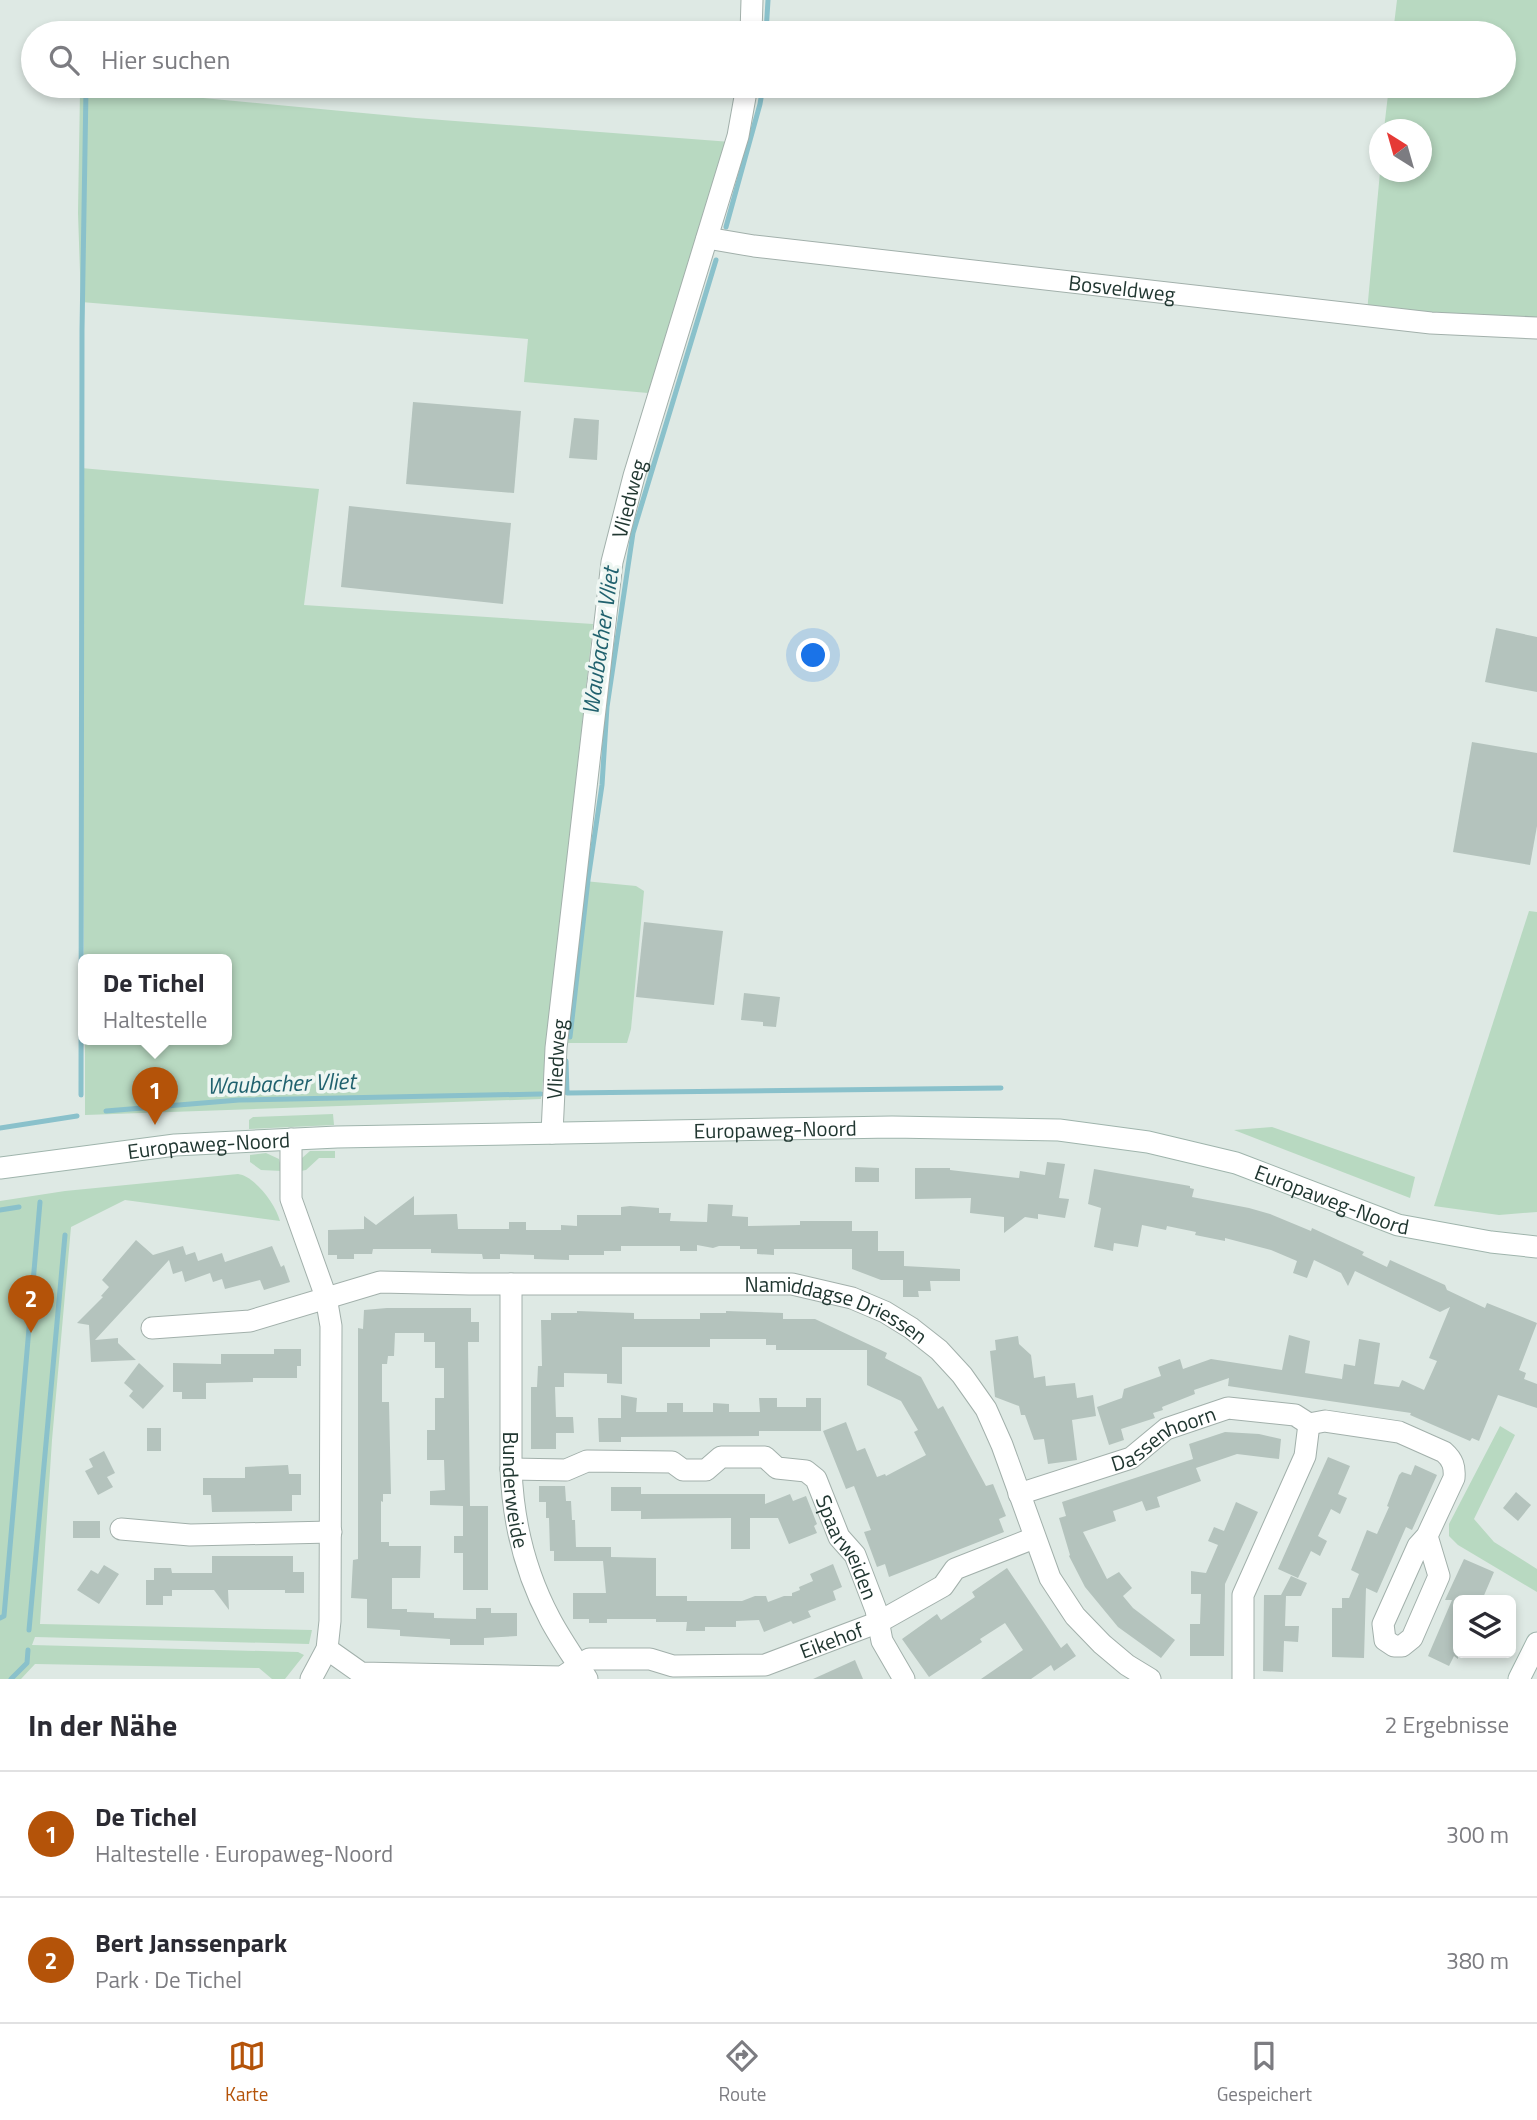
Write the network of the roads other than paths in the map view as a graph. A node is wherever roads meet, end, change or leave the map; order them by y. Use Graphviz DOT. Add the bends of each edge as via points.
graph roads {
  1 [pos="752,0"];
  2 [pos="751,21"];
  3 [pos="745,98"];
  4 [pos="707,238"];
  5 [pos="1537,328"];
  6 [pos="552,1133"];
  7 [pos="291,1139"];
  8 [pos="0,1168"];
  9 [pos="1537,1247"];
  10 [pos="511,1284"];
  11 [pos="326,1297"];
  12 [pos="152,1328"];
  13 [pos="1309,1424"];
  14 [pos="511,1469"];
  15 [pos="1019,1494"];
  16 [pos="121,1529"];
  17 [pos="331,1532"];
  18 [pos="1427,1536"];
  19 [pos="1034,1538"];
  20 [pos="879,1622"];
  21 [pos="1537,1643"];
  22 [pos="327,1649"];
  23 [pos="583,1672"];
  24 [pos="411,1676"];
  25 [pos="311,1679"];
  26 [pos="904,1679"];
  27 [pos="1150,1679"];
  28 [pos="1243,1679"];
  29 [pos="1519,1679"];
  1 -- 2 [label="street"];
  3 -- 4 [label="street, Vliedweg"];
  4 -- 5 [label="street, Bosveldweg" via="1324,312"];
  4 -- 6 [label="street, Vliedweg" via="612,562 562,987"];
  6 -- 7 [label="street, Europaweg-Noord"];
  6 -- 9 [label="street, Europaweg-Noord" via="969,1127 1116,1136 1236,1163 1398,1224"];
  7 -- 8 [label="street, Europaweg-Noord" via="175,1145"];
  7 -- 11 [label="street" via="291,1199"];
  10 -- 11 [label="street, Namiddagse Driessen" via="380,1282"];
  10 -- 14 [label="street, Bunderweide"];
  10 -- 15 [label="street, Namiddagse Driessen" via="792,1284 852,1298 911,1328 962,1374 985,1409"];
  11 -- 12 [label="street, Namiddagse Driessen" via="250,1321"];
  11 -- 17 [label="street" via="331,1326"];
  13 -- 15 [label="street, Dassenhoorn" via="1294,1415 1228,1408 1166,1429 1131,1458"];
  13 -- 18 [label="street, Dassenhoorn" via="1325,1421 1399,1432 1444,1452 1453,1464 1454,1478"];
  13 -- 28 [label="street" via="1305,1455 1243,1595"];
  14 -- 20 [label="street, Spaarweiden" via="566,1470 587,1461 672,1462 684,1471 706,1470 721,1457 765,1457 777,1468 806,1471 816,1479 839,1537 855,1555"];
  14 -- 23 [label="street, Bunderweide" via="512,1499 526,1561 551,1621"];
  15 -- 19 [label="street, Namiddagse Driessen"];
  16 -- 17 [label="street" via="190,1535"];
  17 -- 22 [label="street"];
  19 -- 20 [label="street, Eikehof" via="955,1569 943,1586"];
  19 -- 27 [label="street, Namiddagse Driessen" via="1050,1578 1075,1616 1127,1665"];
  20 -- 23 [label="street, Eikehof" via="765,1665 673,1666 650,1659 589,1659"];
  20 -- 26 [label="street, Spaarweiden" via="882,1641"];
  21 -- 29 [label="street"];
  22 -- 24 [label="street, Eikehof" via="361,1673"];
  22 -- 25 [label="street"];
  23 -- 24 [label="street, Eikehof" via="562,1677"];
}
